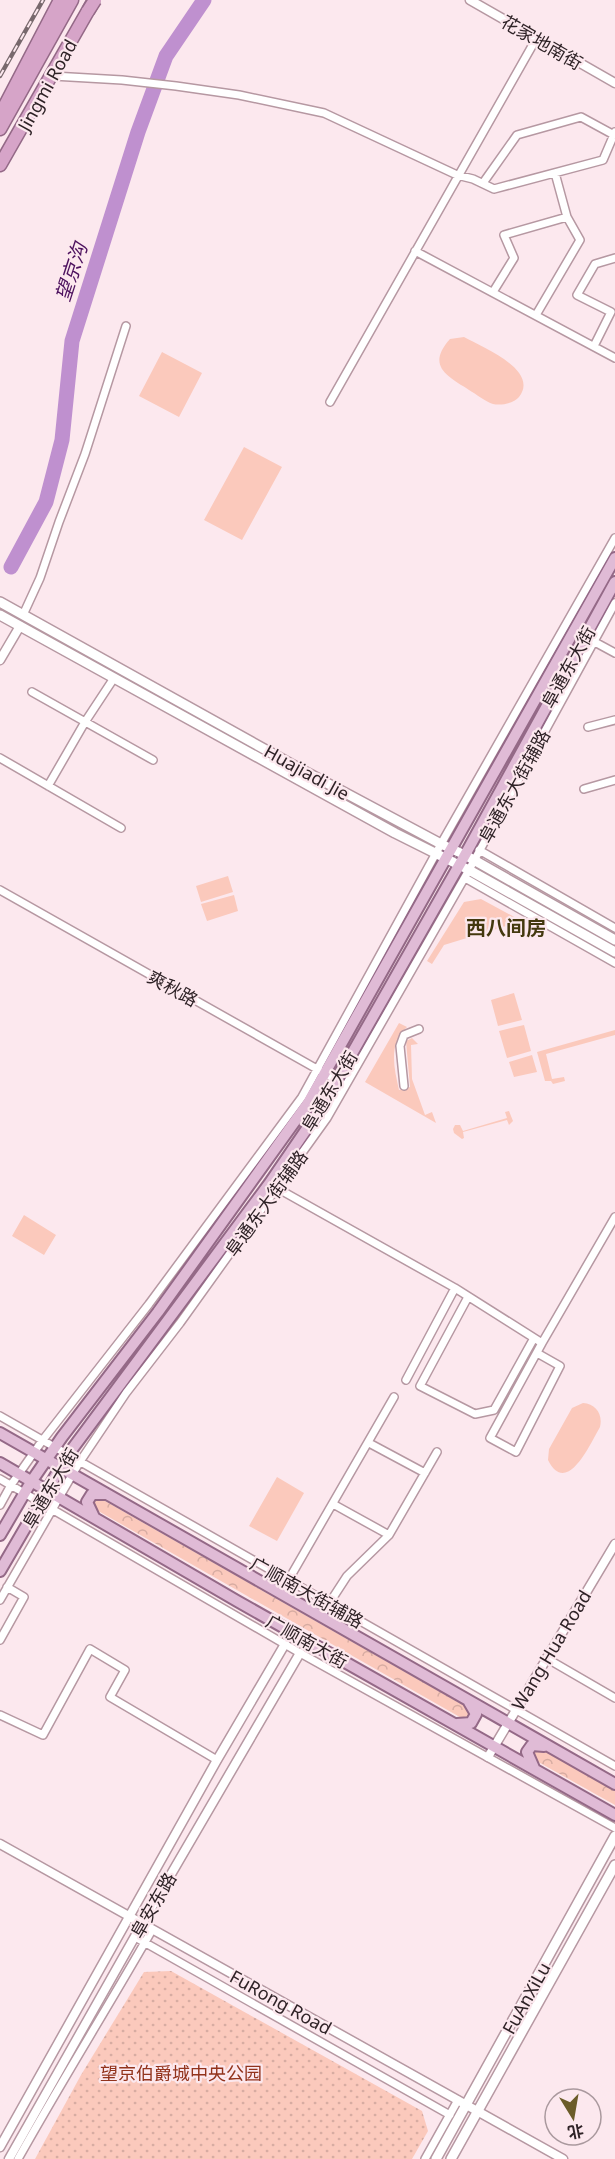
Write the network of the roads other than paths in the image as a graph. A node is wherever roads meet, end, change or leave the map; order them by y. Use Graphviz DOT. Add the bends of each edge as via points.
graph roads {
  1 [pos="60,0"];
  2 [pos="71,0"];
  3 [pos="470,0"];
  4 [pos="93,3"];
  5 [pos="536,39"];
  6 [pos="53,76"];
  7 [pos="615,83"];
  8 [pos="0,115"];
  9 [pos="0,123"];
  10 [pos="0,129"];
  11 [pos="614,134"];
  12 [pos="0,167"];
  13 [pos="555,173"];
  14 [pos="457,175"];
  15 [pos="483,183"];
  16 [pos="567,217"];
  17 [pos="415,251"];
  18 [pos="615,258"];
  19 [pos="494,292"];
  20 [pos="536,315"];
  21 [pos="126,326"];
  22 [pos="594,346"];
  23 [pos="615,357"];
  24 [pos="330,402"];
  25 [pos="615,538"];
  26 [pos="615,558"];
  27 [pos="615,582"];
  28 [pos="0,602"];
  29 [pos="615,603"];
  30 [pos="0,615"];
  31 [pos="23,615"];
  32 [pos="20,626"];
  33 [pos="589,639"];
  34 [pos="615,653"];
  35 [pos="0,660"];
  36 [pos="114,678"];
  37 [pos="32,692"];
  38 [pos="615,720"];
  39 [pos="85,722"];
  40 [pos="588,727"];
  41 [pos="0,758"];
  42 [pos="153,760"];
  43 [pos="615,780"];
  44 [pos="48,786"];
  45 [pos="584,789"];
  46 [pos="121,828"];
  47 [pos="479,850"];
  48 [pos="443,852"];
  49 [pos="469,858"];
  50 [pos="458,866"];
  51 [pos="467,874"];
  52 [pos="0,890"];
  53 [pos="615,928"];
  54 [pos="615,940"];
  55 [pos="615,952"];
  56 [pos="615,963"];
  57 [pos="419,1029"];
  58 [pos="321,1070"];
  59 [pos="342,1083"];
  60 [pos="404,1086"];
  61 [pos="273,1186"];
  62 [pos="615,1217"];
  63 [pos="455,1288"];
  64 [pos="468,1297"];
  65 [pos="534,1338"];
  66 [pos="542,1343"];
  67 [pos="537,1353"];
  68 [pos="406,1380"];
  69 [pos="394,1397"];
  70 [pos="0,1416"];
  71 [pos="0,1433"];
  72 [pos="42,1441"];
  73 [pos="369,1443"];
  74 [pos="54,1448"];
  75 [pos="34,1452"];
  76 [pos="437,1452"];
  77 [pos="67,1456"];
  78 [pos="46,1460"];
  79 [pos="0,1463"];
  80 [pos="79,1463"];
  81 [pos="60,1467"];
  82 [pos="425,1473"];
  83 [pos="19,1474"];
  84 [pos="71,1474"];
  85 [pos="0,1479"];
  86 [pos="31,1482"];
  87 [pos="11,1485"];
  88 [pos="47,1491"];
  89 [pos="24,1493"];
  90 [pos="105,1494"];
  91 [pos="58,1497"];
  92 [pos="41,1502"];
  93 [pos="0,1504"];
  94 [pos="333,1504"];
  95 [pos="52,1508"];
  96 [pos="94,1517"];
  97 [pos="0,1535"];
  98 [pos="389,1535"];
  99 [pos="615,1544"];
  100 [pos="613,1553"];
  101 [pos="0,1571"];
  102 [pos="287,1581"];
  103 [pos="7,1587"];
  104 [pos="281,1593"];
  105 [pos="0,1600"];
  106 [pos="237,1601"];
  107 [pos="329,1604"];
  108 [pos="231,1612"];
  109 [pos="321,1616"];
  110 [pos="0,1640"];
  111 [pos="285,1644"];
  112 [pos="300,1653"];
  113 [pos="546,1658"];
  114 [pos="276,1662"];
  115 [pos="290,1670"];
  116 [pos="615,1698"];
  117 [pos="469,1702"];
  118 [pos="515,1709"];
  119 [pos="0,1715"];
  120 [pos="456,1724"];
  121 [pos="507,1724"];
  122 [pos="495,1746"];
  123 [pos="547,1746"];
  124 [pos="488,1757"];
  125 [pos="217,1760"];
  126 [pos="615,1766"];
  127 [pos="534,1768"];
  128 [pos="615,1784"];
  129 [pos="615,1815"];
  130 [pos="615,1828"];
  131 [pos="615,1836"];
  132 [pos="0,1844"];
  133 [pos="615,1865"];
  134 [pos="130,1917"];
  135 [pos="142,1924"];
  136 [pos="152,1930"];
  137 [pos="135,1937"];
  138 [pos="144,1943"];
  139 [pos="462,2103"];
  140 [pos="478,2111"];
  141 [pos="450,2115"];
  142 [pos="0,2147"];
  143 [pos="9,2159"];
  144 [pos="18,2159"];
  145 [pos="425,2159"];
  146 [pos="436,2159"];
  147 [pos="451,2159"];
  148 [pos="563,2159"];
  1 -- 8 [label="highway"];
  2 -- 9 [label="main road, Jingmi Road"];
  2 -- 10 [label="highway"];
  3 -- 5 [label="street, 花家地南街"];
  4 -- 6 [label="main road, Jingmi Road"];
  4 -- 12 [label="highway"];
  5 -- 7 [label="street, 花家地南街"];
  5 -- 14 [label="street"];
  6 -- 12 [label="main road, Jingmi Road"];
  6 -- 14 [label="street" via="176,86 324,113"];
  11 -- 13 [label="street" via="603,160"];
  11 -- 15 [label="street" via="581,117 517,135"];
  13 -- 15 [label="street" via="494,189"];
  13 -- 16 [label="street"];
  14 -- 15 [label="street"];
  14 -- 17 [label="street"];
  16 -- 19 [label="street" via="504,235 514,258"];
  16 -- 20 [label="street" via="580,240"];
  17 -- 19 [label="street"];
  17 -- 24 [label="street"];
  18 -- 22 [label="street" via="595,264 577,295 610,312"];
  19 -- 20 [label="street"];
  20 -- 22 [label="street"];
  21 -- 31 [label="street" via="85,453"];
  22 -- 23 [label="street"];
  25 -- 48 [label="street, 阜通东大街辅路"];
  26 -- 48 [label="main road, 阜通东大街"];
  27 -- 33 [label="main road, 阜通东大街"];
  28 -- 31 [label="main road, Huajiadi Jie"];
  29 -- 33 [label="street, 阜通东大街辅路"];
  30 -- 32 [label="main road, Huajiadi Jie"];
  31 -- 48 [label="main road, Huajiadi Jie"];
  32 -- 35 [label="street"];
  32 -- 36 [label="main road, Huajiadi Jie"];
  33 -- 34 [label="street"];
  33 -- 47 [label="street, 阜通东大街辅路"];
  33 -- 49 [label="main road, 阜通东大街"];
  36 -- 39 [label="street"];
  36 -- 48 [label="main road, Huajiadi Jie"];
  37 -- 39 [label="street"];
  38 -- 40 [label="street"];
  39 -- 42 [label="street"];
  39 -- 44 [label="street"];
  41 -- 44 [label="street"];
  43 -- 45 [label="street"];
  44 -- 46 [label="street"];
  47 -- 49 [label="street, 阜通东大街辅路"];
  47 -- 53 [label="street"];
  48 -- 49 [label="main road, Huajiadi Jie"];
  48 -- 50 [label="main road, Huajiadi Jie"];
  48 -- 58 [label="main road, 阜通东大街"];
  49 -- 50 [label="main road, 阜通东大街"];
  49 -- 51 [label="street, 阜通东大街辅路"];
  49 -- 54 [label="main road, Huajiadi Jie"];
  50 -- 51 [label="main road, Huajiadi Jie"];
  50 -- 59 [label="main road, 阜通东大街"];
  51 -- 55 [label="main road, Huajiadi Jie"];
  51 -- 56 [label="street"];
  51 -- 59 [label="street, 阜通东大街辅路" via="402,995"];
  52 -- 58 [label="street, 爽秋路"];
  57 -- 60 [label="street" via="404,1035 400,1046"];
  58 -- 59 [label="street, 爽秋路"];
  58 -- 72 [label="street, 阜通东大街辅路" via="149,1304"];
  58 -- 74 [label="main road, 阜通东大街" via="308,1103 255,1180"];
  59 -- 61 [label="main road, 阜通东大街"];
  61 -- 63 [label="street"];
  61 -- 77 [label="main road, 阜通东大街"];
  61 -- 80 [label="street, 阜通东大街辅路"];
  62 -- 66 [label="street"];
  63 -- 64 [label="street"];
  63 -- 68 [label="street"];
  64 -- 65 [label="street"];
  64 -- 65 [label="street" via="420,1386 475,1414 494,1410"];
  65 -- 66 [label="street"];
  66 -- 67 [label="street"];
  67 -- 67 [label="street" via="490,1438 516,1452 560,1366"];
  69 -- 73 [label="street"];
  70 -- 72 [label="street, 广顺南大街辅路"];
  71 -- 75 [label="main road, 广顺南大街"];
  72 -- 74 [label="street, 广顺南大街辅路"];
  72 -- 75 [label="street, 阜通东大街辅路"];
  73 -- 82 [label="street"];
  73 -- 94 [label="street"];
  74 -- 77 [label="street, 广顺南大街辅路"];
  74 -- 78 [label="main road, 阜通东大街"];
  75 -- 78 [label="main road, 广顺南大街"];
  75 -- 83 [label="street, 阜通东大街辅路"];
  76 -- 82 [label="street"];
  77 -- 80 [label="street, 广顺南大街辅路"];
  77 -- 81 [label="main road, 阜通东大街"];
  78 -- 81 [label="main road, 广顺南大街"];
  78 -- 86 [label="main road, 阜通东大街"];
  79 -- 83 [label="main road, 广顺南大街"];
  80 -- 84 [label="street, 阜通东大街辅路"];
  80 -- 102 [label="street, 广顺南大街辅路"];
  81 -- 84 [label="main road, 广顺南大街"];
  81 -- 88 [label="main road, 阜通东大街"];
  82 -- 98 [label="street"];
  83 -- 86 [label="main road, 广顺南大街"];
  83 -- 87 [label="street, 阜通东大街辅路"];
  84 -- 90 [label="main road, 广顺南大街"];
  84 -- 91 [label="street, 阜通东大街辅路"];
  85 -- 87 [label="street"];
  86 -- 88 [label="main road, 广顺南大街"];
  86 -- 89 [label="main road, 阜通东大街"];
  87 -- 89 [label="street"];
  87 -- 93 [label="street, 阜通东大街辅路"];
  88 -- 91 [label="main road, 广顺南大街"];
  88 -- 92 [label="main road, 阜通东大街"];
  89 -- 92 [label="street"];
  89 -- 97 [label="main road, 阜通东大街"];
  90 -- 96 [label="main road" via="92,1494 87,1502"];
  90 -- 104 [label="main road, 广顺南大街"];
  91 -- 95 [label="street, 阜通东大街辅路"];
  91 -- 96 [label="main road, 广顺南大街"];
  92 -- 95 [label="street"];
  92 -- 101 [label="main road, 阜通东大街"];
  94 -- 98 [label="street"];
  94 -- 102 [label="street"];
  95 -- 103 [label="street, 阜通东大街辅路"];
  95 -- 108 [label="street"];
  96 -- 106 [label="main road, 广顺南大街"];
  98 -- 107 [label="street" via="346,1575"];
  99 -- 100 [label="street, Wang Hua Road"];
  100 -- 113 [label="street, Wang Hua Road"];
  102 -- 104 [label="street"];
  102 -- 107 [label="street, 广顺南大街辅路"];
  103 -- 105 [label="street, 阜通东大街辅路"];
  103 -- 110 [label="street" via="24,1597"];
  104 -- 109 [label="main road, 广顺南大街"];
  106 -- 108 [label="main road"];
  106 -- 120 [label="main road, 广顺南大街"];
  107 -- 109 [label="street"];
  107 -- 118 [label="street, 广顺南大街辅路"];
  108 -- 111 [label="street"];
  109 -- 117 [label="main road, 广顺南大街"];
  111 -- 112 [label="street"];
  111 -- 114 [label="street, 阜安东路"];
  112 -- 115 [label="street, 阜安东路"];
  112 -- 124 [label="street"];
  113 -- 116 [label="street"];
  113 -- 118 [label="street, Wang Hua Road"];
  114 -- 115 [label="street"];
  114 -- 125 [label="street, 阜安东路"];
  115 -- 135 [label="street, 阜安东路"];
  117 -- 120 [label="main road" via="476,1714 471,1723"];
  117 -- 121 [label="main road, 广顺南大街"];
  118 -- 121 [label="street, Wang Hua Road"];
  118 -- 126 [label="street, 广顺南大街辅路"];
  119 -- 125 [label="street" via="43,1734 90,1649 126,1670 110,1697"];
  120 -- 122 [label="main road, 广顺南大街"];
  121 -- 122 [label="street, Wang Hua Road"];
  121 -- 123 [label="main road, 广顺南大街"];
  122 -- 124 [label="street, Wang Hua Road"];
  122 -- 127 [label="main road, 广顺南大街"];
  123 -- 127 [label="main road" via="532,1745 527,1752"];
  123 -- 128 [label="main road, 广顺南大街"];
  124 -- 130 [label="street"];
  125 -- 134 [label="street, 阜安东路"];
  127 -- 129 [label="main road, 广顺南大街"];
  131 -- 139 [label="main road, FuAnXiLu"];
  132 -- 134 [label="street, FuRong Road"];
  133 -- 140 [label="main road, FuAnXiLu"];
  134 -- 135 [label="street, FuRong Road"];
  134 -- 142 [label="street, 阜安东路"];
  135 -- 136 [label="street, FuRong Road"];
  135 -- 137 [label="street, 阜安东路"];
  136 -- 138 [label="street"];
  136 -- 139 [label="street, FuRong Road"];
  137 -- 138 [label="street"];
  137 -- 143 [label="street, 阜安东路"];
  138 -- 141 [label="street"];
  138 -- 144 [label="street"];
  139 -- 140 [label="street, FuRong Road"];
  139 -- 141 [label="street"];
  139 -- 146 [label="main road, FuAnXiLu"];
  140 -- 147 [label="main road, FuAnXiLu"];
  140 -- 148 [label="street, FuRong Road"];
  141 -- 145 [label="street"];
}
